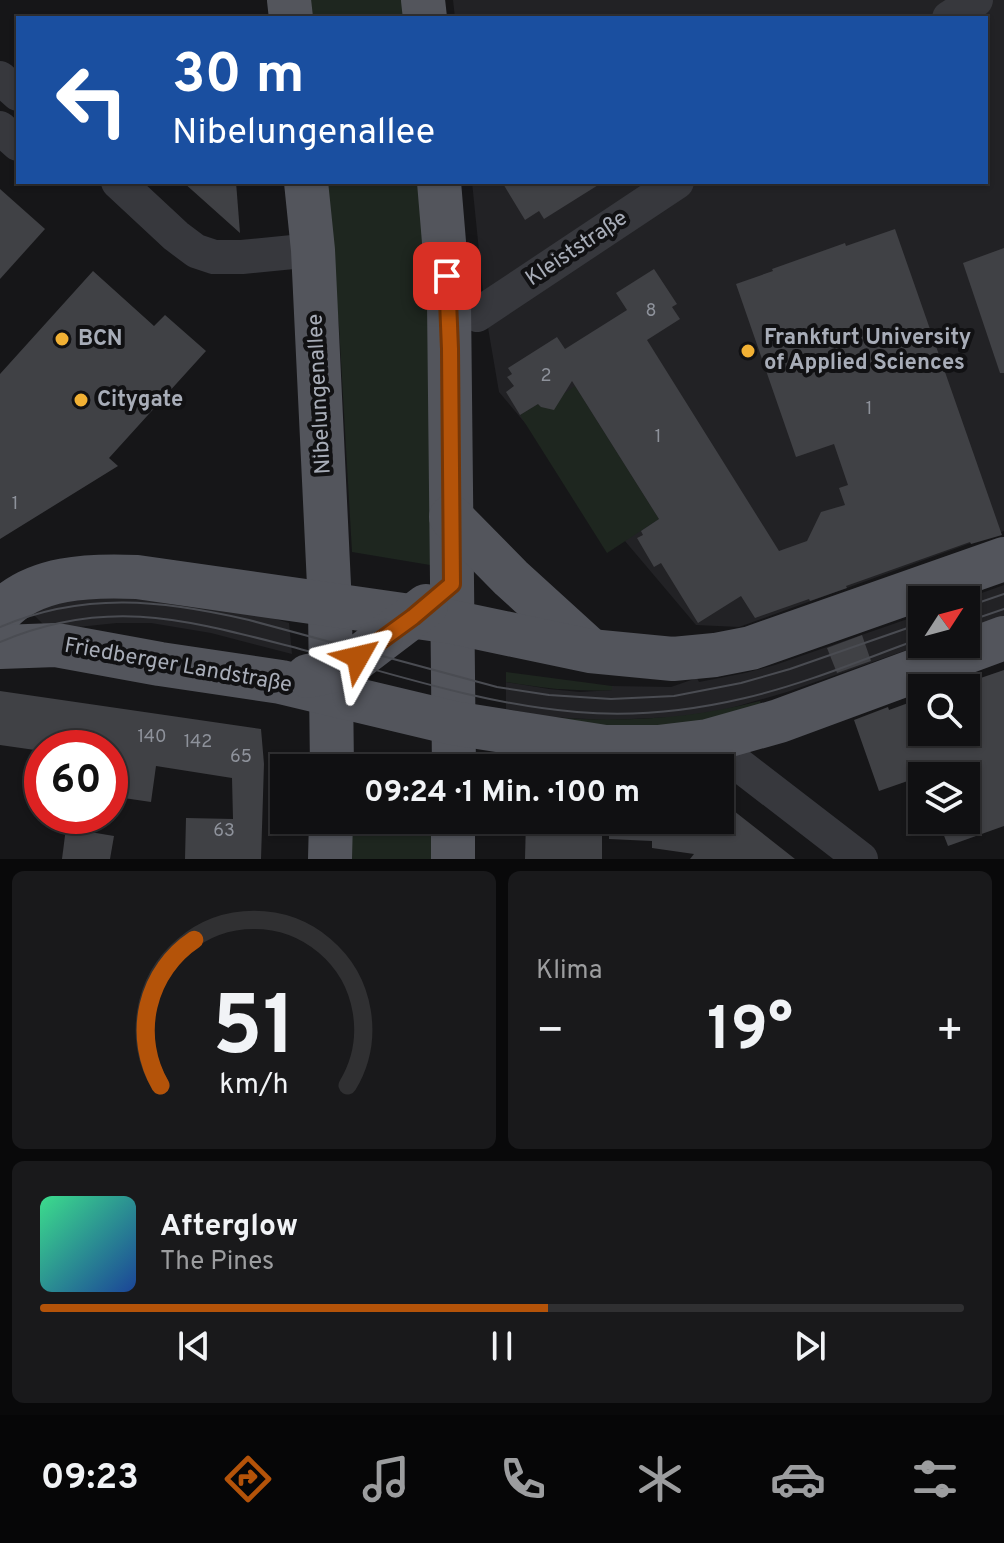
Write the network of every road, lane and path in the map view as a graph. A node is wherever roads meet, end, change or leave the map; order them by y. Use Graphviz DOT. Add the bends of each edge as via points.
graph roads {
  1 [pos="976,0"];
  2 [pos="952,16"];
  3 [pos="0,78"];
  4 [pos="16,92"];
  5 [pos="0,128"];
  6 [pos="16,142"];
  7 [pos="120,184"];
  8 [pos="306,184"];
  9 [pos="439,184"];
  10 [pos="674,184"];
  11 [pos="313,250"];
  12 [pos="477,315"];
  13 [pos="451,517"];
  14 [pos="1004,559"];
  15 [pos="330,606"];
  16 [pos="439,608"];
  17 [pos="0,613"];
  18 [pos="1004,638"];
  19 [pos="0,647"];
  20 [pos="590,651"];
  21 [pos="340,689"];
  22 [pos="453,723"];
  23 [pos="708,741"];
  24 [pos="332,754"];
  25 [pos="454,754"];
  26 [pos="331,834"];
  27 [pos="453,834"];
  28 [pos="330,859"];
  29 [pos="453,859"];
  30 [pos="861,859"];
  1 -- 2 [label="street"];
  3 -- 4 [label="street"];
  5 -- 6 [label="street"];
  7 -- 11 [label="street" via="196,251 242,257"];
  8 -- 11 [label="main road, Nibelungenallee"];
  9 -- 13 [label="main road" via="449,302"];
  10 -- 12 [label="street, Kleiststraße"];
  11 -- 15 [label="main road, Nibelungenallee"];
  13 -- 16 [label="main road"];
  13 -- 20 [label="main road"];
  14 -- 20 [label="main road" via="751,648 673,659"];
  15 -- 16 [label="main road"];
  15 -- 17 [label="main road" via="100,576 33,590"];
  15 -- 21 [label="main road, Nibelungenallee"];
  16 -- 20 [label="main road"];
  16 -- 21 [label="main road" via="428,646"];
  16 -- 22 [label="main road"];
  18 -- 23 [label="main road, Friedberger Landstraße" via="779,721"];
  19 -- 21 [label="main road, Friedberger Landstraße" via="56,645"];
  21 -- 22 [label="main road, Friedberger Landstraße"];
  21 -- 24 [label="main road, Nibelungenallee"];
  22 -- 23 [label="main road, Friedberger Landstraße" via="605,747"];
  22 -- 25 [label="main road"];
  23 -- 30 [label="street"];
  26 -- 28 [label="main road"];
  27 -- 29 [label="main road"];
}
